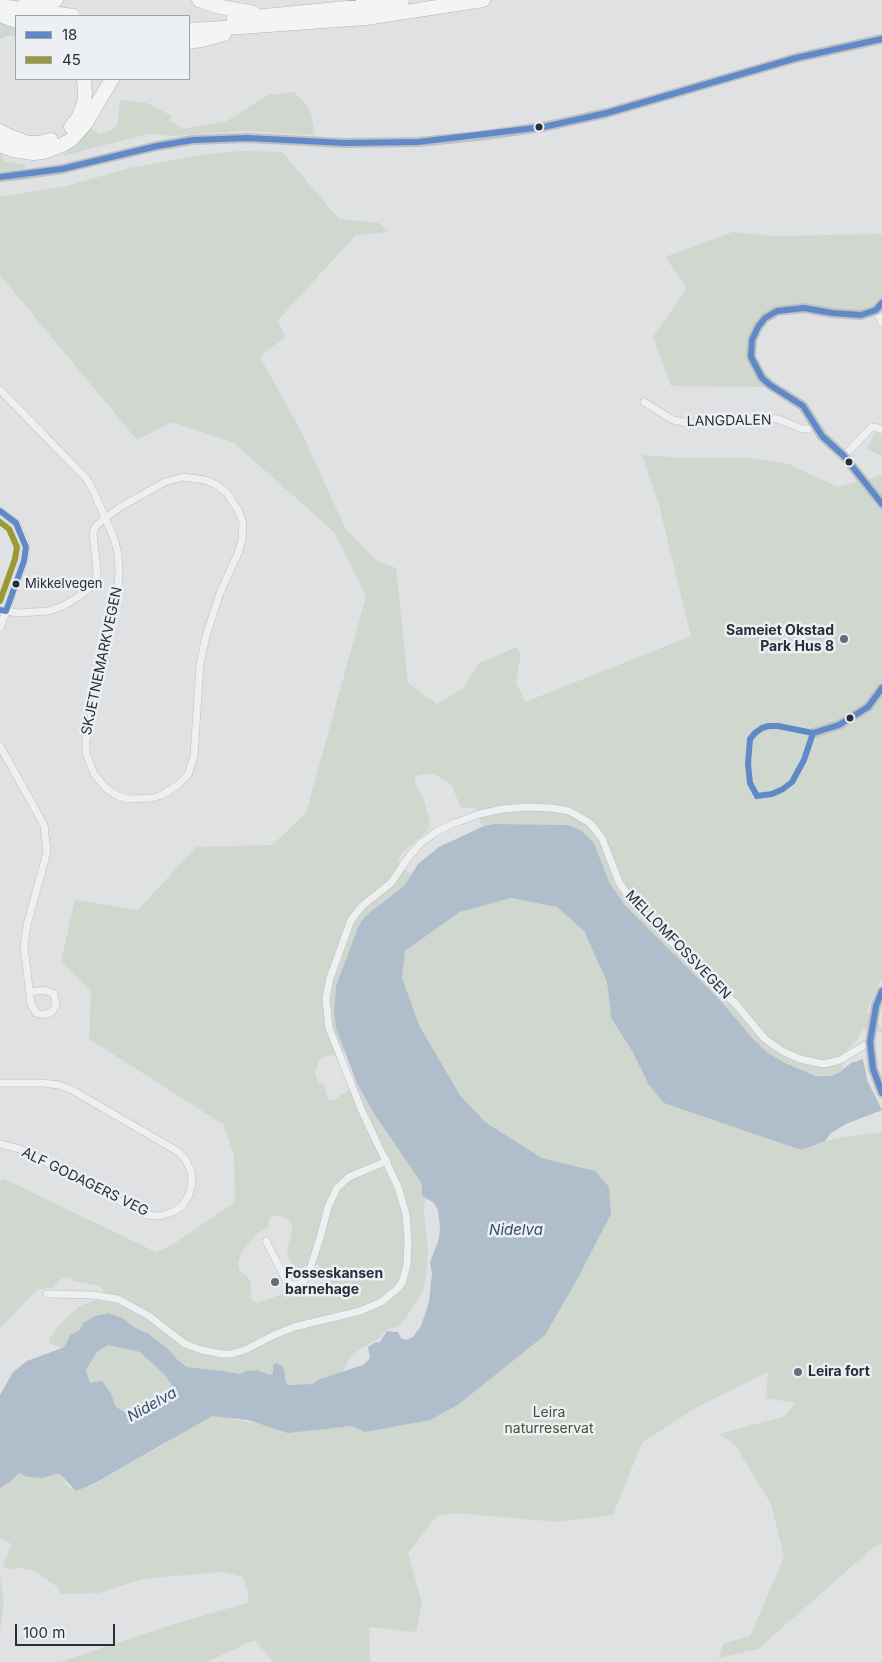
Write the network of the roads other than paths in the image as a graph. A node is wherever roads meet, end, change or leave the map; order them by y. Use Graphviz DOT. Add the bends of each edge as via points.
graph roads {
  1 [pos="56,0"];
  2 [pos="199,0"];
  3 [pos="402,0"];
  4 [pos="483,0"];
  5 [pos="5,12"];
  6 [pos="56,15"];
  7 [pos="268,15"];
  8 [pos="15,20"];
  9 [pos="190,21"];
  10 [pos="242,28"];
  11 [pos="190,30"];
  12 [pos="882,39"];
  13 [pos="190,42"];
  14 [pos="84,80"];
  15 [pos="111,80"];
  16 [pos="0,131"];
  17 [pos="0,145"];
  18 [pos="0,176"];
  19 [pos="879,306"];
  20 [pos="882,323"];
  21 [pos="0,390"];
  22 [pos="644,402"];
  23 [pos="816,425"];
  24 [pos="882,429"];
  25 [pos="844,456"];
  26 [pos="882,504"];
  27 [pos="0,511"];
  28 [pos="105,518"];
  29 [pos="3,610"];
  30 [pos="0,628"];
  31 [pos="882,688"];
  32 [pos="813,733"];
  33 [pos="0,746"];
  34 [pos="882,991"];
  35 [pos="30,992"];
  36 [pos="870,1042"];
  37 [pos="0,1083"];
  38 [pos="882,1093"];
  39 [pos="0,1144"];
  40 [pos="387,1161"];
  41 [pos="266,1241"];
  42 [pos="47,1294"];
  1 -- 5 [label="highway"];
  2 -- 7 [label="highway"];
  3 -- 7 [label="highway"];
  4 -- 10 [label="highway" via="366,18"];
  5 -- 6 [label="highway"];
  5 -- 8 [label="highway"];
  7 -- 9 [label="highway"];
  10 -- 11 [label="highway"];
  10 -- 13 [label="highway"];
  12 -- 18 [label="main road" via="796,58 607,113 543,127 418,142 193,140 62,169"];
  14 -- 16 [label="highway" via="82,110 73,126 57,138 28,143"];
  15 -- 17 [label="highway" via="86,123 62,145 33,153"];
  19 -- 20 [label="street"];
  19 -- 23 [label="main road" via="861,315 789,308 777,311 758,327 751,347 755,367 770,385 803,406"];
  21 -- 28 [label="street, SKJETNEMARKVEGEN" via="86,478"];
  22 -- 23 [label="street, LANGDALEN" via="673,420 695,424 766,418 802,429"];
  23 -- 25 [label="main road" via="822,436"];
  24 -- 25 [label="street" via="872,427"];
  25 -- 26 [label="main road"];
  27 -- 29 [label="street" via="16,522 26,547 24,562"];
  28 -- 28 [label="street, SKJETNEMARKVEGEN" via="165,482 189,477 217,485 227,493 243,523 239,551 220,593 206,636 200,665 195,747 188,775 171,790 152,798 118,796 94,774 86,753 90,717 118,592 118,554"];
  28 -- 29 [label="street" via="93,533 97,570 93,585 63,606 18,613"];
  29 -- 30 [label="street"];
  31 -- 32 [label="main road" via="868,707 838,725"];
  33 -- 35 [label="street" via="44,825 47,852 26,925 24,948"];
  34 -- 36 [label="main road"];
  36 -- 38 [label="main road" via="875,1077"];
  36 -- 40 [label="street, MELLOMFOSSVEGEN" via="840,1060 824,1064 800,1060 782,1050 764,1038 735,1003 708,980 630,899 619,882 602,838 590,823 569,811 552,808 502,809 480,814 452,824 421,843 391,883 362,906 351,920 330,978 326,999 329,1028 362,1111"];
  37 -- 39 [label="street, ALF GODAGERS VEG" via="59,1085 177,1151 191,1171 189,1195 173,1212 146,1215 20,1149"];
  40 -- 41 [label="street" via="350,1177 337,1188 304,1282 293,1286 287,1282"];
  40 -- 42 [label="street, MELLOMFOSSVEGEN" via="406,1214 408,1265 396,1290 381,1302 360,1311 289,1329 245,1350 222,1354 185,1344 140,1310 118,1300 93,1295"];
}
